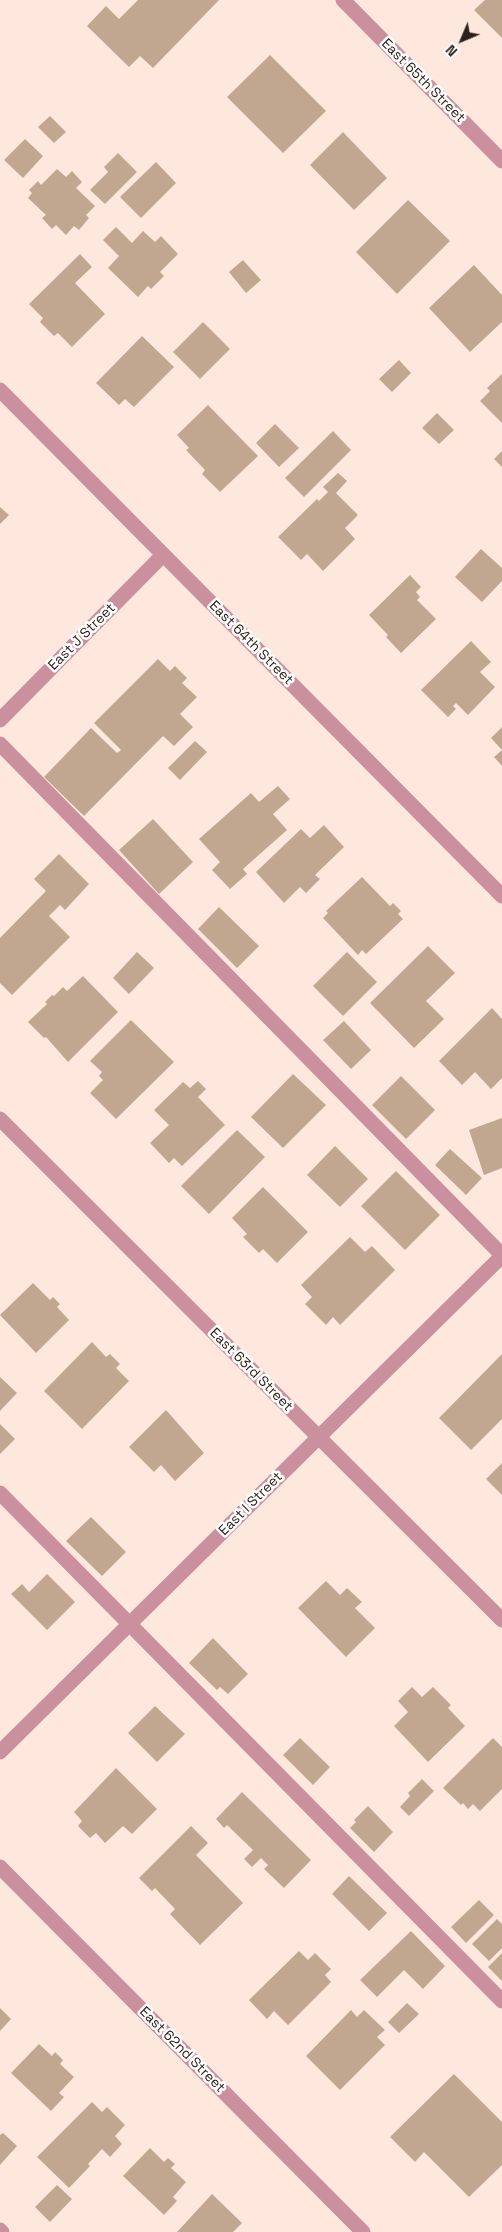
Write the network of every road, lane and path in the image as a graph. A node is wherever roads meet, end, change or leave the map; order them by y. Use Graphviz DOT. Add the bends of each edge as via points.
graph roads {
  1 [pos="343,0"];
  2 [pos="502,161"];
  3 [pos="0,390"];
  4 [pos="164,555"];
  5 [pos="0,720"];
  6 [pos="0,744"];
  7 [pos="502,896"];
  8 [pos="0,1119"];
  9 [pos="502,1255"];
  10 [pos="319,1438"];
  11 [pos="0,1494"];
  12 [pos="502,1620"];
  13 [pos="130,1624"];
  14 [pos="0,1752"];
  15 [pos="0,1867"];
  16 [pos="502,2001"];
  17 [pos="363,2232"];
  1 -- 2 [label="street, East 65th Street"];
  3 -- 4 [label="street, East 64th Street"];
  4 -- 5 [label="street, East J Street"];
  4 -- 7 [label="street, East 64th Street"];
  6 -- 9 [label="street"];
  8 -- 10 [label="street, East 63rd Street"];
  9 -- 10 [label="street, East I Street"];
  10 -- 12 [label="street, East 63rd Street"];
  10 -- 13 [label="street, East I Street"];
  11 -- 13 [label="street"];
  13 -- 14 [label="street, East I Street"];
  13 -- 16 [label="street"];
  15 -- 17 [label="street, East 62nd Street"];
}
